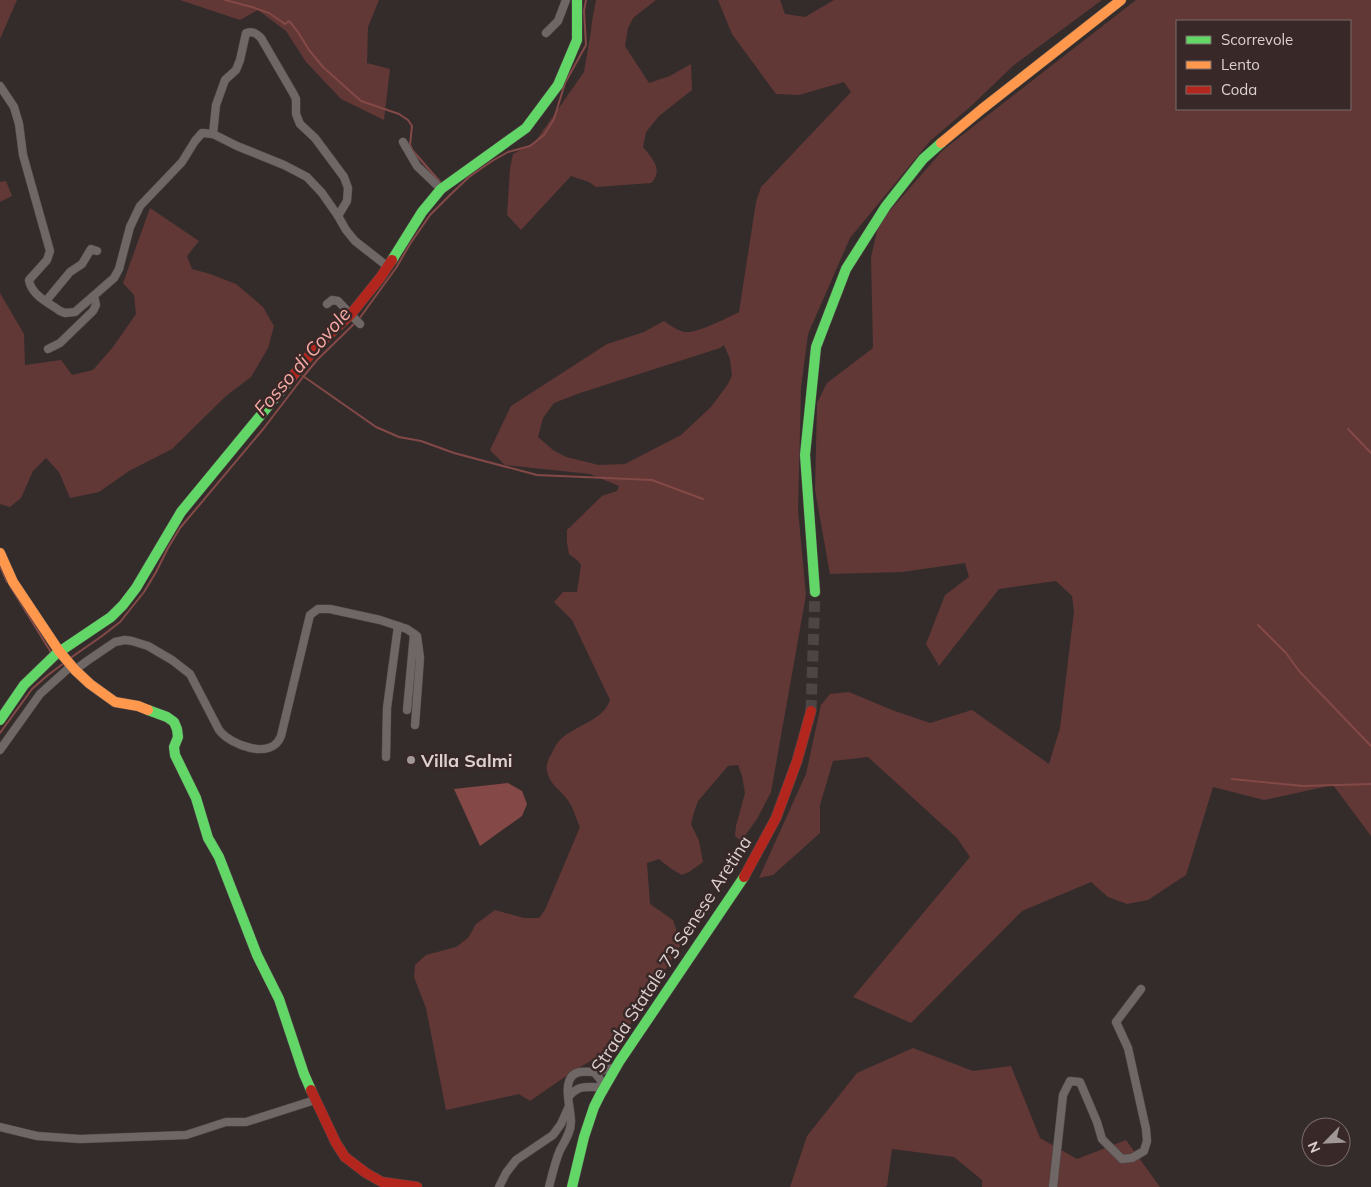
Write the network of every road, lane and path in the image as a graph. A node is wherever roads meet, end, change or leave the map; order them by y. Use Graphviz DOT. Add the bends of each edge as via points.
graph roads {
  1 [pos="566,0"];
  2 [pos="577,0"];
  3 [pos="1121,0"];
  4 [pos="546,33"];
  5 [pos="0,86"];
  6 [pos="213,134"];
  7 [pos="402,142"];
  8 [pos="441,189"];
  9 [pos="338,216"];
  10 [pos="97,251"];
  11 [pos="387,266"];
  12 [pos="94,296"];
  13 [pos="46,301"];
  14 [pos="327,304"];
  15 [pos="355,319"];
  16 [pos="48,349"];
  17 [pos="0,553"];
  18 [pos="815,592"];
  19 [pos="398,626"];
  20 [pos="414,634"];
  21 [pos="65,660"];
  22 [pos="407,710"];
  23 [pos="811,711"];
  24 [pos="0,720"];
  25 [pos="415,725"];
  26 [pos="0,750"];
  27 [pos="386,757"];
  28 [pos="1141,989"];
  29 [pos="616,1067"];
  30 [pos="594,1072"];
  31 [pos="588,1087"];
  32 [pos="604,1088"];
  33 [pos="569,1096"];
  34 [pos="315,1100"];
  35 [pos="569,1106"];
  36 [pos="595,1106"];
  37 [pos="0,1127"];
  38 [pos="417,1187"];
  39 [pos="499,1187"];
  40 [pos="549,1187"];
  41 [pos="572,1187"];
  42 [pos="1053,1187"];
  1 -- 4 [label="street" via="558,21"];
  2 -- 8 [label="street" via="577,40 553,91 526,128"];
  3 -- 18 [label="street" via="923,159 886,206 846,269 816,347 805,455"];
  5 -- 13 [label="street" via="14,107 23,154 50,251 47,260 30,280 36,294"];
  6 -- 9 [label="street" via="307,177"];
  6 -- 9 [label="street" via="216,105 225,80 236,70 246,33 256,33 296,99 300,124 315,138 344,177 348,188 347,201"];
  6 -- 12 [label="street" via="202,133 182,162 140,206 130,227 119,269"];
  7 -- 8 [label="street" via="417,166"];
  8 -- 11 [label="street"];
  9 -- 11 [label="street" via="355,241"];
  10 -- 13 [label="street" via="91,249 82,264 70,272"];
  11 -- 15 [label="street"];
  12 -- 13 [label="street" via="75,312 65,313"];
  12 -- 16 [label="street" via="96,305 93,310 60,343"];
  14 -- 15 [label="street" via="332,300 338,301"];
  15 -- 21 [label="street" via="317,346 181,512 123,605"];
  17 -- 21 [label="street" via="13,582"];
  19 -- 20 [label="street"];
  19 -- 21 [label="street" via="330,609 318,609 310,615 279,742 264,749 251,748 223,735 190,674 148,646 124,640 115,642 87,661"];
  19 -- 27 [label="street" via="387,708"];
  20 -- 22 [label="street"];
  20 -- 25 [label="street" via="420,658"];
  21 -- 24 [label="street" via="44,665 24,685"];
  21 -- 26 [label="street"];
  21 -- 34 [label="street" via="115,702 138,706 174,722 178,736 175,755 196,798 208,838 219,857 278,999"];
  23 -- 29 [label="street, Strada Statale 73 Senese Aretina" via="776,818 745,876"];
  28 -- 42 [label="street" via="1116,1022 1128,1048 1146,1130 1144,1151 1122,1159 1112,1150 1102,1139 1080,1082 1070,1081 1063,1095"];
  29 -- 30 [label="street"];
  29 -- 32 [label="street, Strada Statale 73 Senese Aretina"];
  30 -- 32 [label="street"];
  30 -- 33 [label="street" via="578,1072 572,1076"];
  31 -- 32 [label="street"];
  31 -- 33 [label="street" via="580,1087"];
  31 -- 36 [label="street"];
  32 -- 36 [label="street, Strada Statale 73 Senese Aretina"];
  33 -- 35 [label="street"];
  34 -- 37 [label="street" via="246,1122 226,1122 186,1135 80,1139 37,1136"];
  34 -- 38 [label="street" via="345,1157 382,1182"];
  35 -- 39 [label="street" via="554,1135 516,1160"];
  35 -- 40 [label="street" via="570,1129"];
  36 -- 41 [label="street, Strada Statale 73 Senese Aretina" via="579,1150"];
}
